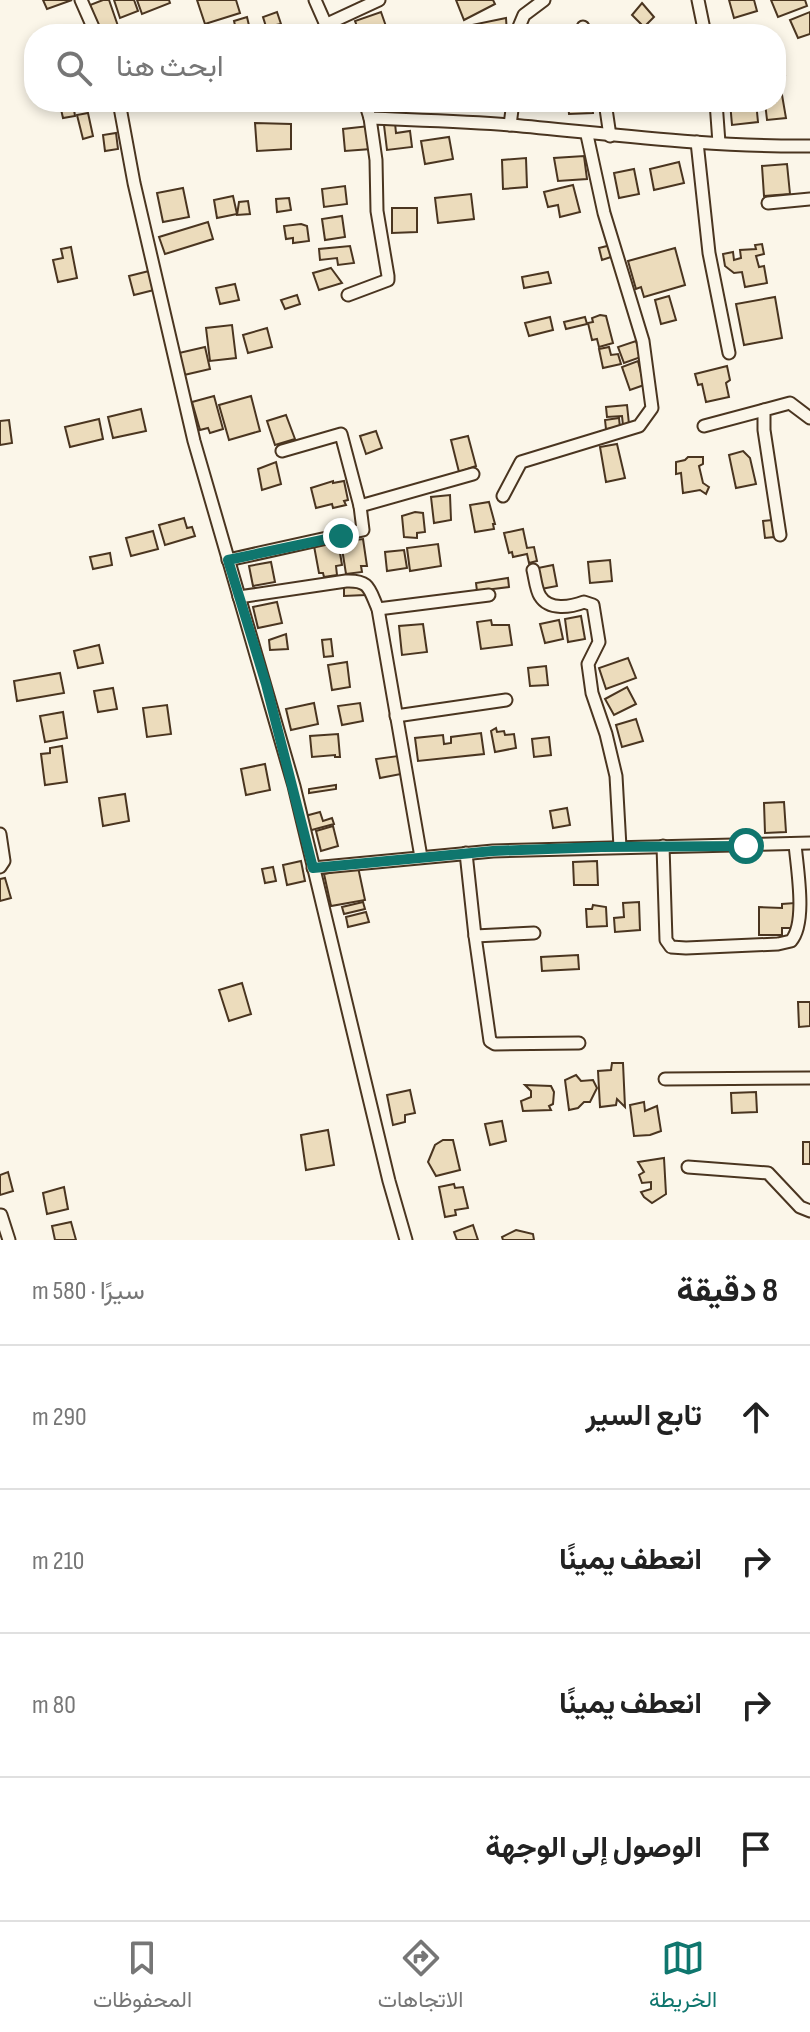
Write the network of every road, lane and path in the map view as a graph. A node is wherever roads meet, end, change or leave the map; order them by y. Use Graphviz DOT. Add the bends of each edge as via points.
graph roads {
  1 [pos="81,0"];
  2 [pos="315,0"];
  3 [pos="379,0"];
  4 [pos="544,0"];
  5 [pos="698,0"];
  6 [pos="92,24"];
  7 [pos="325,24"];
  8 [pos="337,24"];
  9 [pos="520,24"];
  10 [pos="703,24"];
  11 [pos="121,112"];
  12 [pos="368,112"];
  13 [pos="512,112"];
  14 [pos="606,112"];
  15 [pos="717,112"];
  16 [pos="370,118"];
  17 [pos="510,125"];
  18 [pos="587,135"];
  19 [pos="610,136"];
  20 [pos="697,142"];
  21 [pos="719,143"];
  22 [pos="810,146"];
  23 [pos="810,199"];
  24 [pos="768,203"];
  25 [pos="348,295"];
  26 [pos="729,353"];
  27 [pos="764,410"];
  28 [pos="810,418"];
  29 [pos="704,426"];
  30 [pos="282,451"];
  31 [pos="473,474"];
  32 [pos="503,496"];
  33 [pos="360,506"];
  34 [pos="780,535"];
  35 [pos="228,560"];
  36 [pos="533,570"];
  37 [pos="489,595"];
  38 [pos="239,597"];
  39 [pos="378,609"];
  40 [pos="506,700"];
  41 [pos="396,716"];
  42 [pos="0,834"];
  43 [pos="810,843"];
  44 [pos="795,844"];
  45 [pos="663,846"];
  46 [pos="620,847"];
  47 [pos="466,853"];
  48 [pos="421,857"];
  49 [pos="0,867"];
  50 [pos="313,868"];
  51 [pos="534,933"];
  52 [pos="475,936"];
  53 [pos="579,1043"];
  54 [pos="810,1078"];
  55 [pos="665,1079"];
  56 [pos="688,1167"];
  57 [pos="810,1211"];
  58 [pos="0,1215"];
  59 [pos="9,1240"];
  60 [pos="406,1240"];
  1 -- 6 [label="street"];
  2 -- 7 [label="street"];
  3 -- 8 [label="street"];
  4 -- 9 [label="street"];
  5 -- 10 [label="street"];
  11 -- 35 [label="street" via="194,441"];
  12 -- 16 [label="street"];
  13 -- 17 [label="street"];
  14 -- 19 [label="street"];
  15 -- 21 [label="street"];
  16 -- 17 [label="street"];
  16 -- 25 [label="street" via="388,280"];
  17 -- 18 [label="street"];
  18 -- 19 [label="street"];
  18 -- 32 [label="street" via="604,213 643,341 652,408 639,426 521,462"];
  19 -- 20 [label="street"];
  20 -- 21 [label="street"];
  20 -- 26 [label="street" via="709,253"];
  21 -- 22 [label="street"];
  23 -- 24 [label="street"];
  27 -- 28 [label="street" via="790,403"];
  27 -- 29 [label="street"];
  27 -- 34 [label="street"];
  30 -- 33 [label="street" via="341,434"];
  31 -- 33 [label="street"];
  33 -- 35 [label="street" via="363,530"];
  35 -- 38 [label="street"];
  36 -- 46 [label="street" via="547,603 593,605 599,642 588,664 616,776"];
  37 -- 39 [label="street"];
  38 -- 39 [label="street" via="360,580 368,585"];
  38 -- 50 [label="street"];
  39 -- 41 [label="street"];
  40 -- 41 [label="street"];
  41 -- 48 [label="street"];
  42 -- 49 [label="street"];
  43 -- 44 [label="street"];
  44 -- 45 [label="street"];
  44 -- 45 [label="street" via="799,902 791,941 686,948 671,947 666,940"];
  45 -- 46 [label="street"];
  46 -- 47 [label="street"];
  47 -- 48 [label="street"];
  47 -- 52 [label="street"];
  48 -- 50 [label="street"];
  50 -- 60 [label="street"];
  51 -- 52 [label="street"];
  52 -- 53 [label="street" via="490,1041"];
  54 -- 55 [label="street"];
  56 -- 57 [label="street" via="768,1173"];
  58 -- 59 [label="street"];
}
